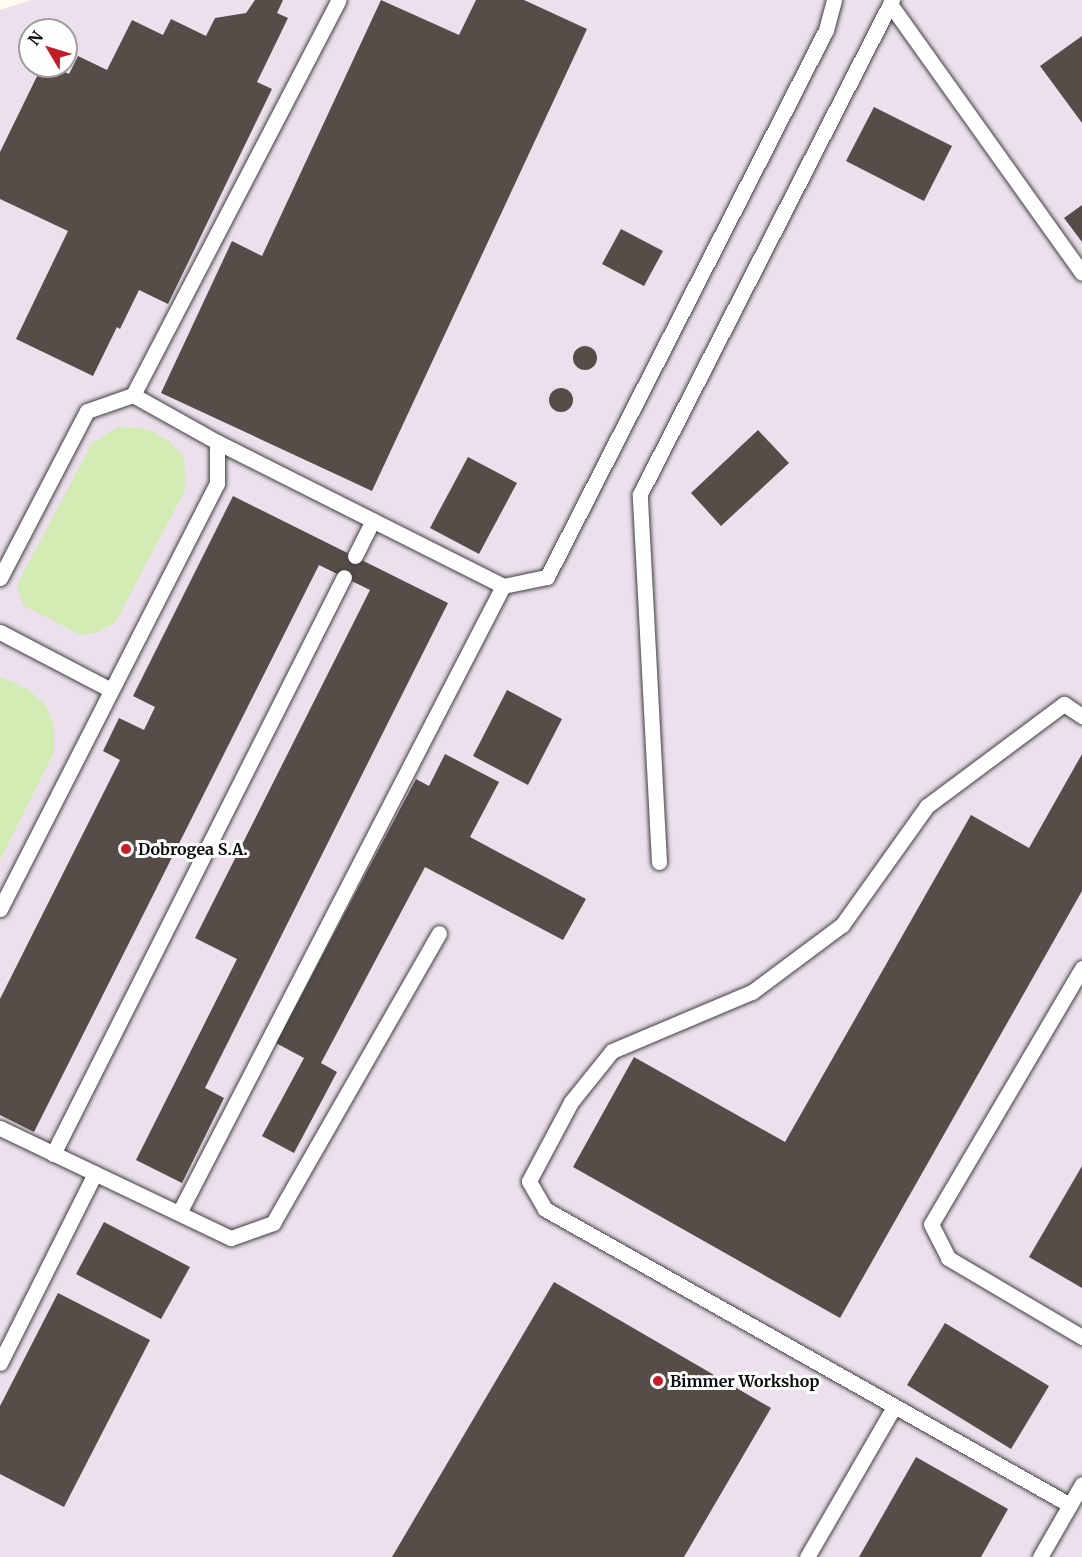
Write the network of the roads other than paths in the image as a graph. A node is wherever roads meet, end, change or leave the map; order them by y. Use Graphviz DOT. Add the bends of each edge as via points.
graph roads {
  1 [pos="339,0"];
  2 [pos="834,0"];
  3 [pos="891,2"];
  4 [pos="1082,273"];
  5 [pos="133,395"];
  6 [pos="217,442"];
  7 [pos="373,520"];
  8 [pos="355,556"];
  9 [pos="344,577"];
  10 [pos="0,578"];
  11 [pos="503,586"];
  12 [pos="0,632"];
  13 [pos="111,690"];
  14 [pos="1082,716"];
  15 [pos="658,861"];
  16 [pos="0,909"];
  17 [pos="439,933"];
  18 [pos="1082,968"];
  19 [pos="0,1128"];
  20 [pos="53,1154"];
  21 [pos="95,1173"];
  22 [pos="179,1213"];
  23 [pos="1082,1337"];
  24 [pos="0,1363"];
  25 [pos="894,1407"];
  26 [pos="1082,1484"];
  27 [pos="1070,1505"];
  28 [pos="807,1557"];
  29 [pos="1040,1557"];
  1 -- 5 [label="lane"];
  2 -- 11 [label="lane" via="826,30 547,577"];
  3 -- 4 [label="lane"];
  3 -- 15 [label="lane" via="640,494"];
  5 -- 6 [label="lane"];
  5 -- 10 [label="lane" via="87,411"];
  6 -- 7 [label="lane"];
  6 -- 13 [label="lane" via="217,484"];
  7 -- 8 [label="lane"];
  7 -- 11 [label="lane"];
  9 -- 20 [label="lane"];
  11 -- 22 [label="lane"];
  12 -- 13 [label="lane"];
  13 -- 16 [label="lane"];
  14 -- 25 [label="lane" via="1064,704 927,806 842,926 752,992 612,1051 571,1101 529,1180 545,1209"];
  17 -- 22 [label="lane" via="273,1223 231,1238"];
  18 -- 23 [label="lane" via="931,1224 948,1258"];
  19 -- 20 [label="lane"];
  20 -- 21 [label="lane"];
  21 -- 22 [label="lane"];
  21 -- 24 [label="lane"];
  25 -- 27 [label="lane"];
  25 -- 28 [label="lane"];
  26 -- 27 [label="lane"];
  27 -- 29 [label="lane"];
}
